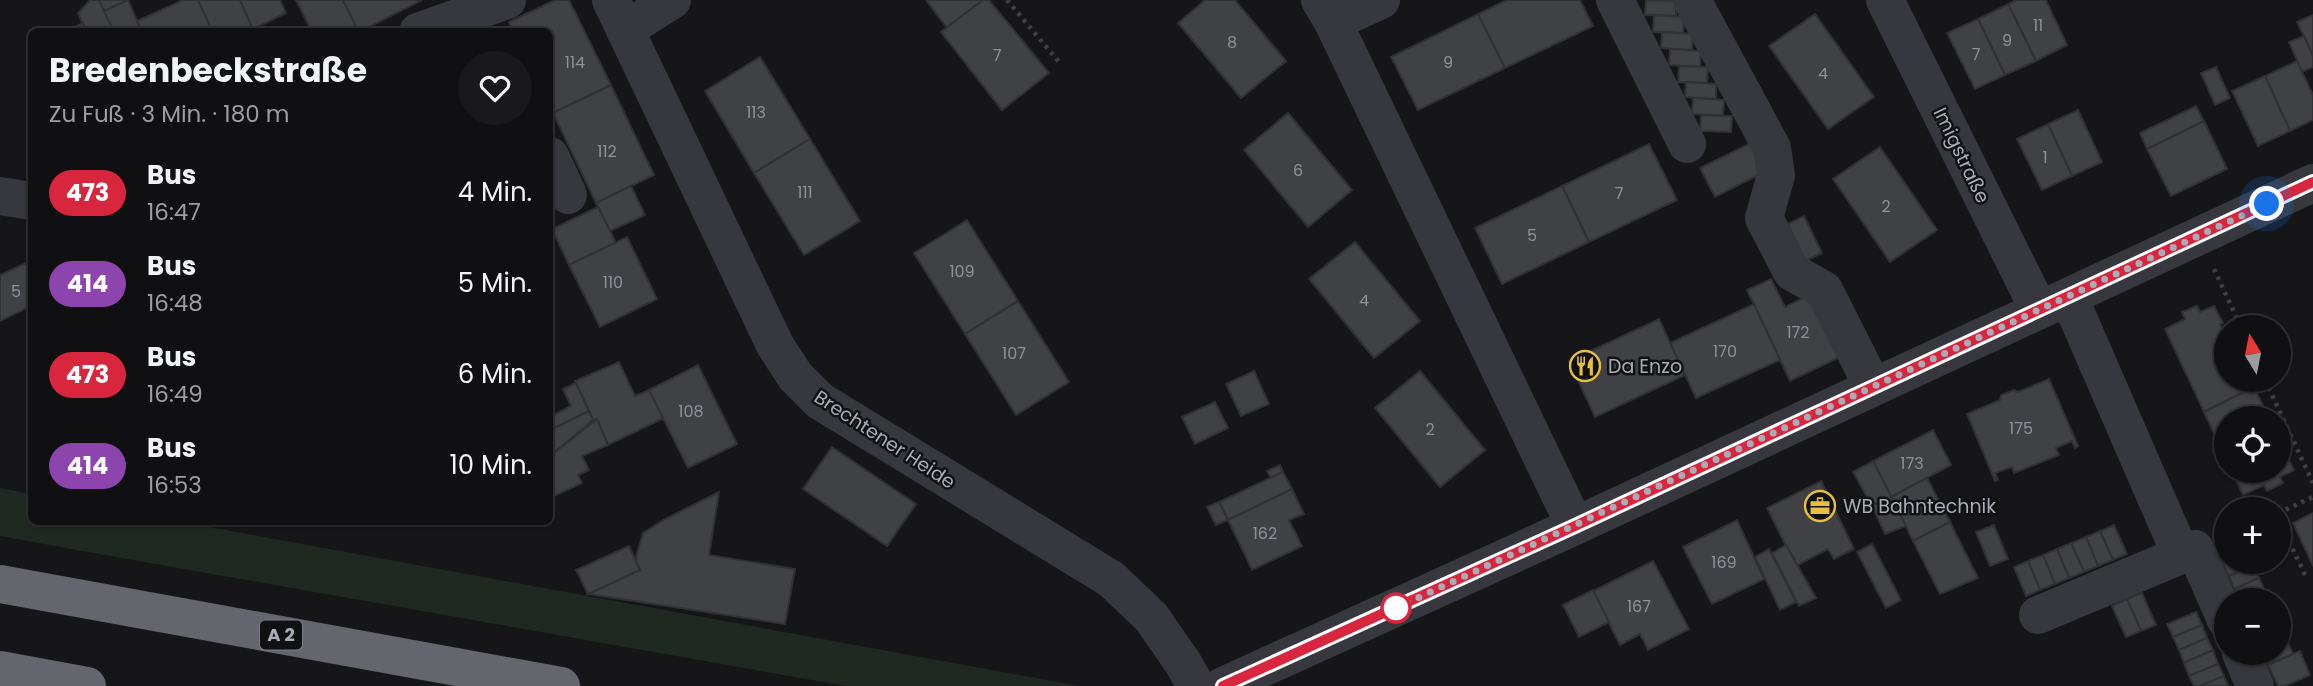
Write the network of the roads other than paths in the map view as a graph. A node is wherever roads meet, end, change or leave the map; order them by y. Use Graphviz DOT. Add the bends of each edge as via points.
graph roads {
  1 [pos="672,0"];
  2 [pos="1381,0"];
  3 [pos="1615,0"];
  4 [pos="1692,0"];
  5 [pos="1885,0"];
  6 [pos="1326,11"];
  7 [pos="493,14"];
  8 [pos="618,15"];
  9 [pos="435,28"];
  10 [pos="1687,144"];
  11 [pos="553,162"];
  12 [pos="2313,183"];
  13 [pos="568,195"];
  14 [pos="0,196"];
  15 [pos="28,200"];
  16 [pos="2054,304"];
  17 [pos="1873,387"];
  18 [pos="1575,526"];
  19 [pos="2181,555"];
  20 [pos="0,584"];
  21 [pos="2214,593"];
  22 [pos="2038,615"];
  23 [pos="2246,665"];
  24 [pos="0,670"];
  25 [pos="1211,683"];
  26 [pos="87,686"];
  27 [pos="561,686"];
  28 [pos="2255,686"];
  1 -- 8 [label="street"];
  2 -- 6 [label="street"];
  3 -- 10 [label="street"];
  4 -- 17 [label="street" via="1772,148 1776,175 1764,218 1792,272 1824,289"];
  5 -- 16 [label="street, Imigstraße"];
  6 -- 18 [label="street"];
  7 -- 9 [label="street"];
  8 -- 25 [label="street, Brechtener Heide" via="775,345 795,376 820,401 1111,579"];
  11 -- 13 [label="street"];
  12 -- 16 [label="street"];
  14 -- 15 [label="street"];
  16 -- 17 [label="street"];
  16 -- 19 [label="street, Imigstraße"];
  17 -- 18 [label="street"];
  18 -- 25 [label="street"];
  19 -- 21 [label="street" via="2195,549"];
  19 -- 22 [label="street"];
  20 -- 27 [label="highway, A 2"];
  23 -- 28 [label="street"];
  24 -- 26 [label="highway"];
}
